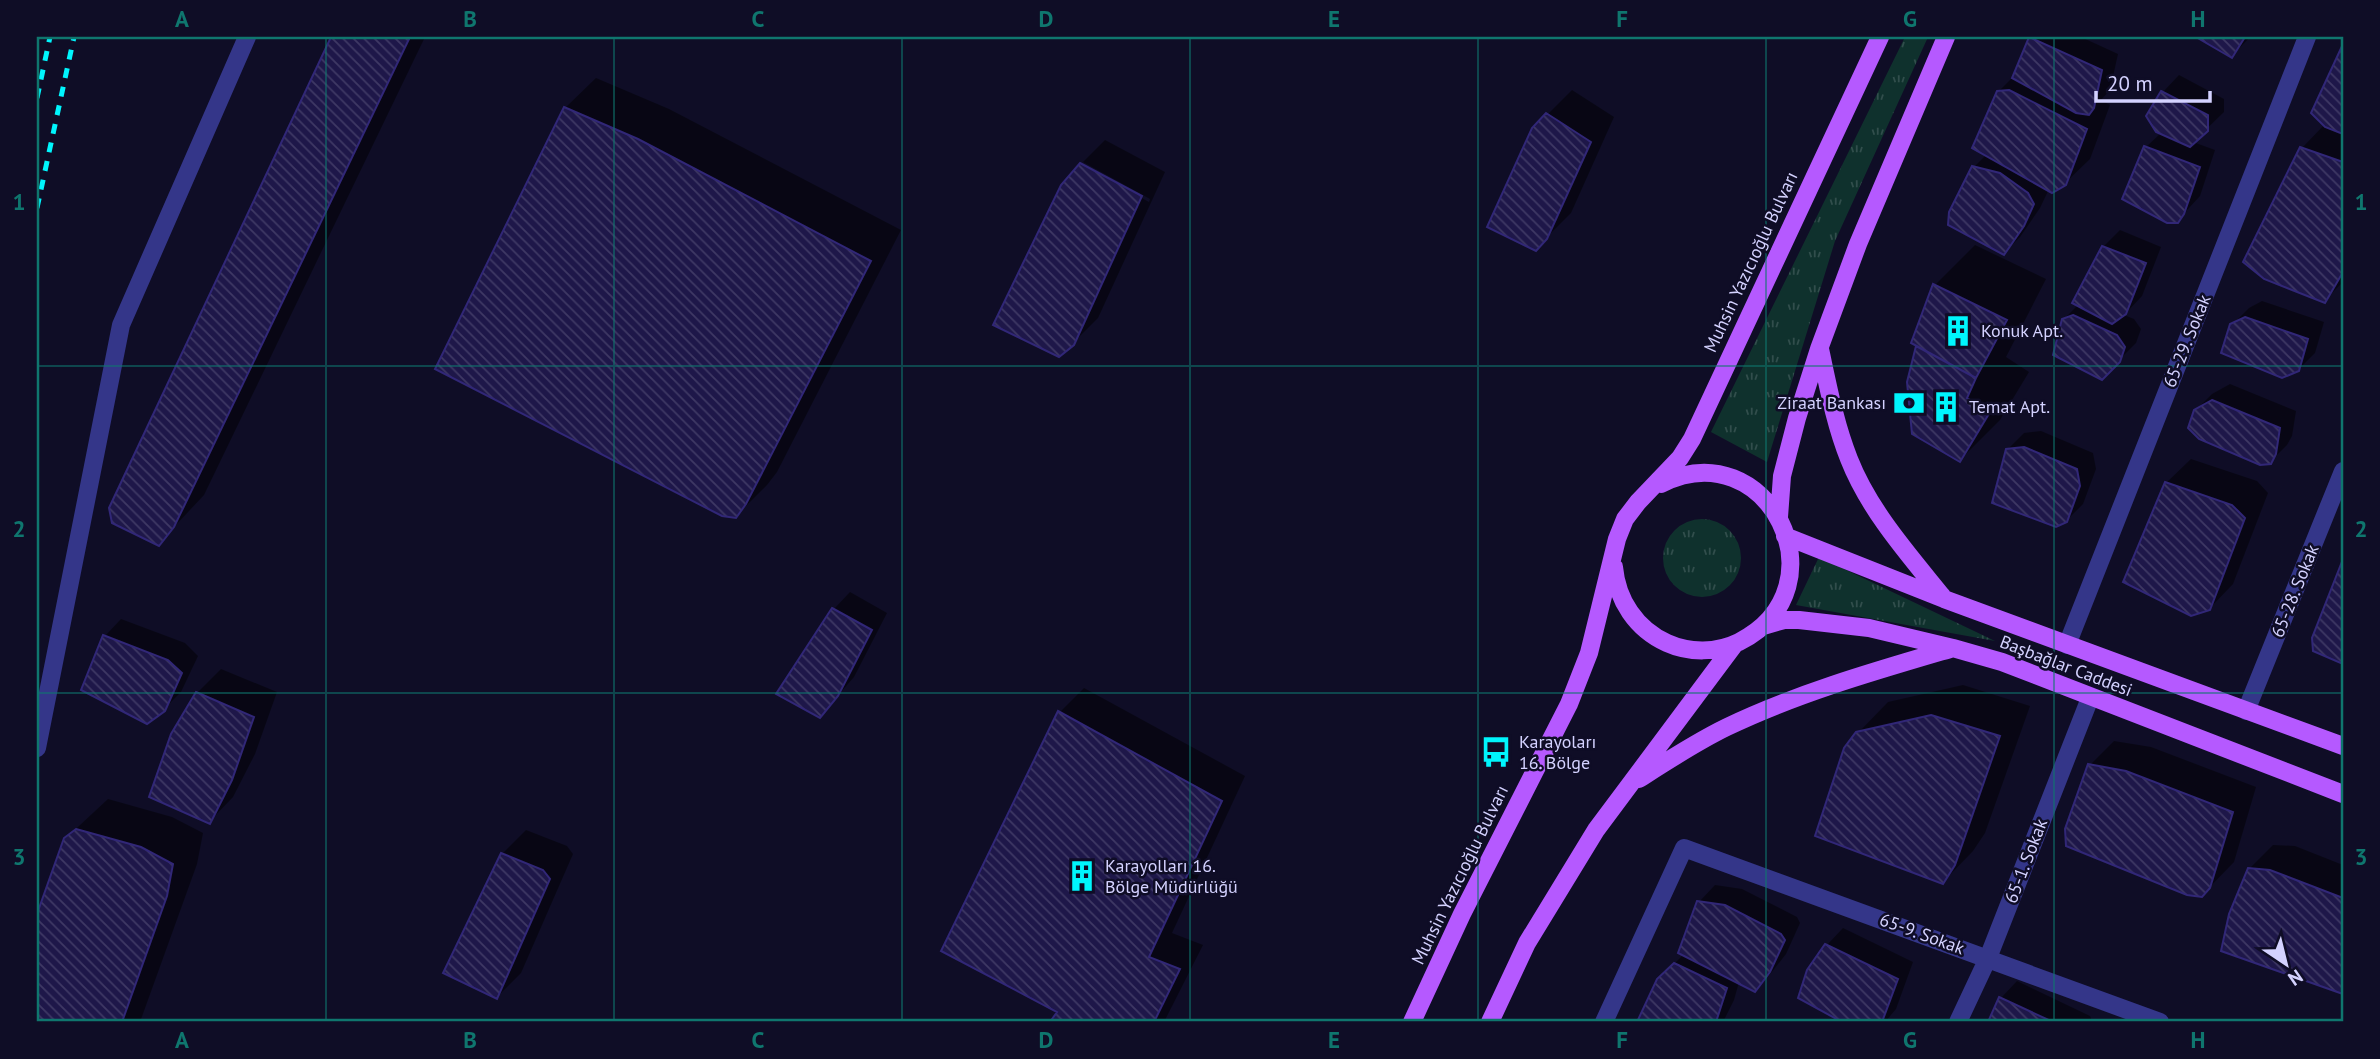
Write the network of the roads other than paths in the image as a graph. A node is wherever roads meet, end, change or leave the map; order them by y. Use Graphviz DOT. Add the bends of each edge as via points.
graph roads {
  1 [pos="247,37"];
  2 [pos="1880,37"];
  3 [pos="1946,37"];
  4 [pos="2307,37"];
  5 [pos="1819,348"];
  6 [pos="2343,471"];
  7 [pos="1646,495"];
  8 [pos="1779,517"];
  9 [pos="1785,536"];
  10 [pos="1615,550"];
  11 [pos="1944,599"];
  12 [pos="1763,626"];
  13 [pos="1734,645"];
  14 [pos="2067,645"];
  15 [pos="1953,648"];
  16 [pos="2090,698"];
  17 [pos="2246,711"];
  18 [pos="2343,746"];
  19 [pos="37,748"];
  20 [pos="1627,787"];
  21 [pos="2343,794"];
  22 [pos="1988,958"];
  23 [pos="1412,1022"];
  24 [pos="1490,1022"];
  25 [pos="1604,1022"];
  26 [pos="1958,1022"];
  27 [pos="2160,1022"];
  1 -- 19 [label="street" via="121,325"];
  2 -- 7 [label="main road, Muhsin Yazıcıoğlu Bulvarı" via="1692,439"];
  3 -- 5 [label="main road, Muhsin Yazıcıoğlu Bulvarı"];
  4 -- 14 [label="street, 65-29. Sokak"];
  5 -- 8 [label="main road, Muhsin Yazıcıoğlu Bulvarı" via="1782,476"];
  5 -- 11 [label="main road" via="1845,447 1863,488"];
  6 -- 17 [label="street, 65-28. Sokak"];
  7 -- 8 [label="main road, Muhsin Yazıcıoğlu Bulvarı" via="1673,478 1713,474 1751,488"];
  7 -- 10 [label="main road, Muhsin Yazıcıoğlu Bulvarı" via="1625,519"];
  8 -- 9 [label="main road, Muhsin Yazıcıoğlu Bulvarı"];
  9 -- 11 [label="main road, Başbağlar Caddesi"];
  9 -- 12 [label="main road, Muhsin Yazıcıoğlu Bulvarı" via="1791,553 1788,584 1781,603"];
  10 -- 13 [label="main road, Muhsin Yazıcıoğlu Bulvarı" via="1622,599 1647,631 1684,648"];
  10 -- 23 [label="main road, Muhsin Yazıcıoğlu Bulvarı" via="1589,653 1569,704"];
  11 -- 14 [label="main road, Başbağlar Caddesi"];
  12 -- 13 [label="main road, Muhsin Yazıcıoğlu Bulvarı"];
  12 -- 15 [label="main road, Başbağlar Caddesi" via="1799,620 1869,628"];
  13 -- 20 [label="main road, Muhsin Yazıcıoğlu Bulvarı"];
  14 -- 17 [label="main road, Başbağlar Caddesi"];
  15 -- 16 [label="main road, Başbağlar Caddesi" via="2002,662"];
  15 -- 20 [label="main road" via="1857,677 1728,727"];
  16 -- 21 [label="main road, Başbağlar Caddesi"];
  16 -- 22 [label="street, 65-1. Sokak"];
  17 -- 18 [label="main road, Başbağlar Caddesi"];
  20 -- 24 [label="main road, Muhsin Yazıcıoğlu Bulvarı" via="1527,943"];
  22 -- 25 [label="street, 65-9. Sokak" via="1684,848"];
  22 -- 26 [label="street, 65-1. Sokak"];
  22 -- 27 [label="street, 65-9. Sokak"];
}
